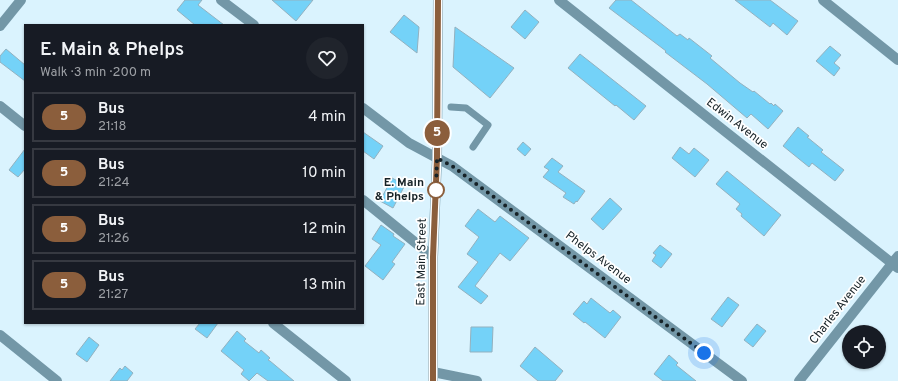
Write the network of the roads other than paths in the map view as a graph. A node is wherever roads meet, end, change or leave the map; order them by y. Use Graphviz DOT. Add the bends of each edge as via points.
graph roads {
  1 [pos="21,0"];
  2 [pos="221,0"];
  3 [pos="438,0"];
  4 [pos="559,0"];
  5 [pos="824,0"];
  6 [pos="253,24"];
  7 [pos="0,26"];
  8 [pos="898,60"];
  9 [pos="0,106"];
  10 [pos="451,107"];
  11 [pos="364,109"];
  12 [pos="24,125"];
  13 [pos="473,147"];
  14 [pos="437,158"];
  15 [pos="364,201"];
  16 [pos="433,257"];
  17 [pos="896,262"];
  18 [pos="275,324"];
  19 [pos="0,335"];
  20 [pos="433,376"];
  21 [pos="57,381"];
  22 [pos="346,381"];
  23 [pos="477,381"];
  24 [pos="742,381"];
  25 [pos="799,381"];
  1 -- 7 [label="street"];
  2 -- 6 [label="street"];
  3 -- 14 [label="street, East Main Street"];
  4 -- 17 [label="street, Edwin Avenue"];
  5 -- 8 [label="street"];
  9 -- 12 [label="street"];
  10 -- 13 [label="lane" via="466,108 488,125"];
  11 -- 14 [label="street, Phelps Avenue" via="409,143"];
  14 -- 16 [label="street, East Main Street"];
  14 -- 24 [label="street, Phelps Avenue" via="452,166"];
  15 -- 16 [label="street"];
  16 -- 20 [label="street, East Main Street"];
  17 -- 25 [label="street, Charles Avenue"];
  18 -- 22 [label="street"];
  19 -- 21 [label="street"];
  20 -- 23 [label="street"];
}
